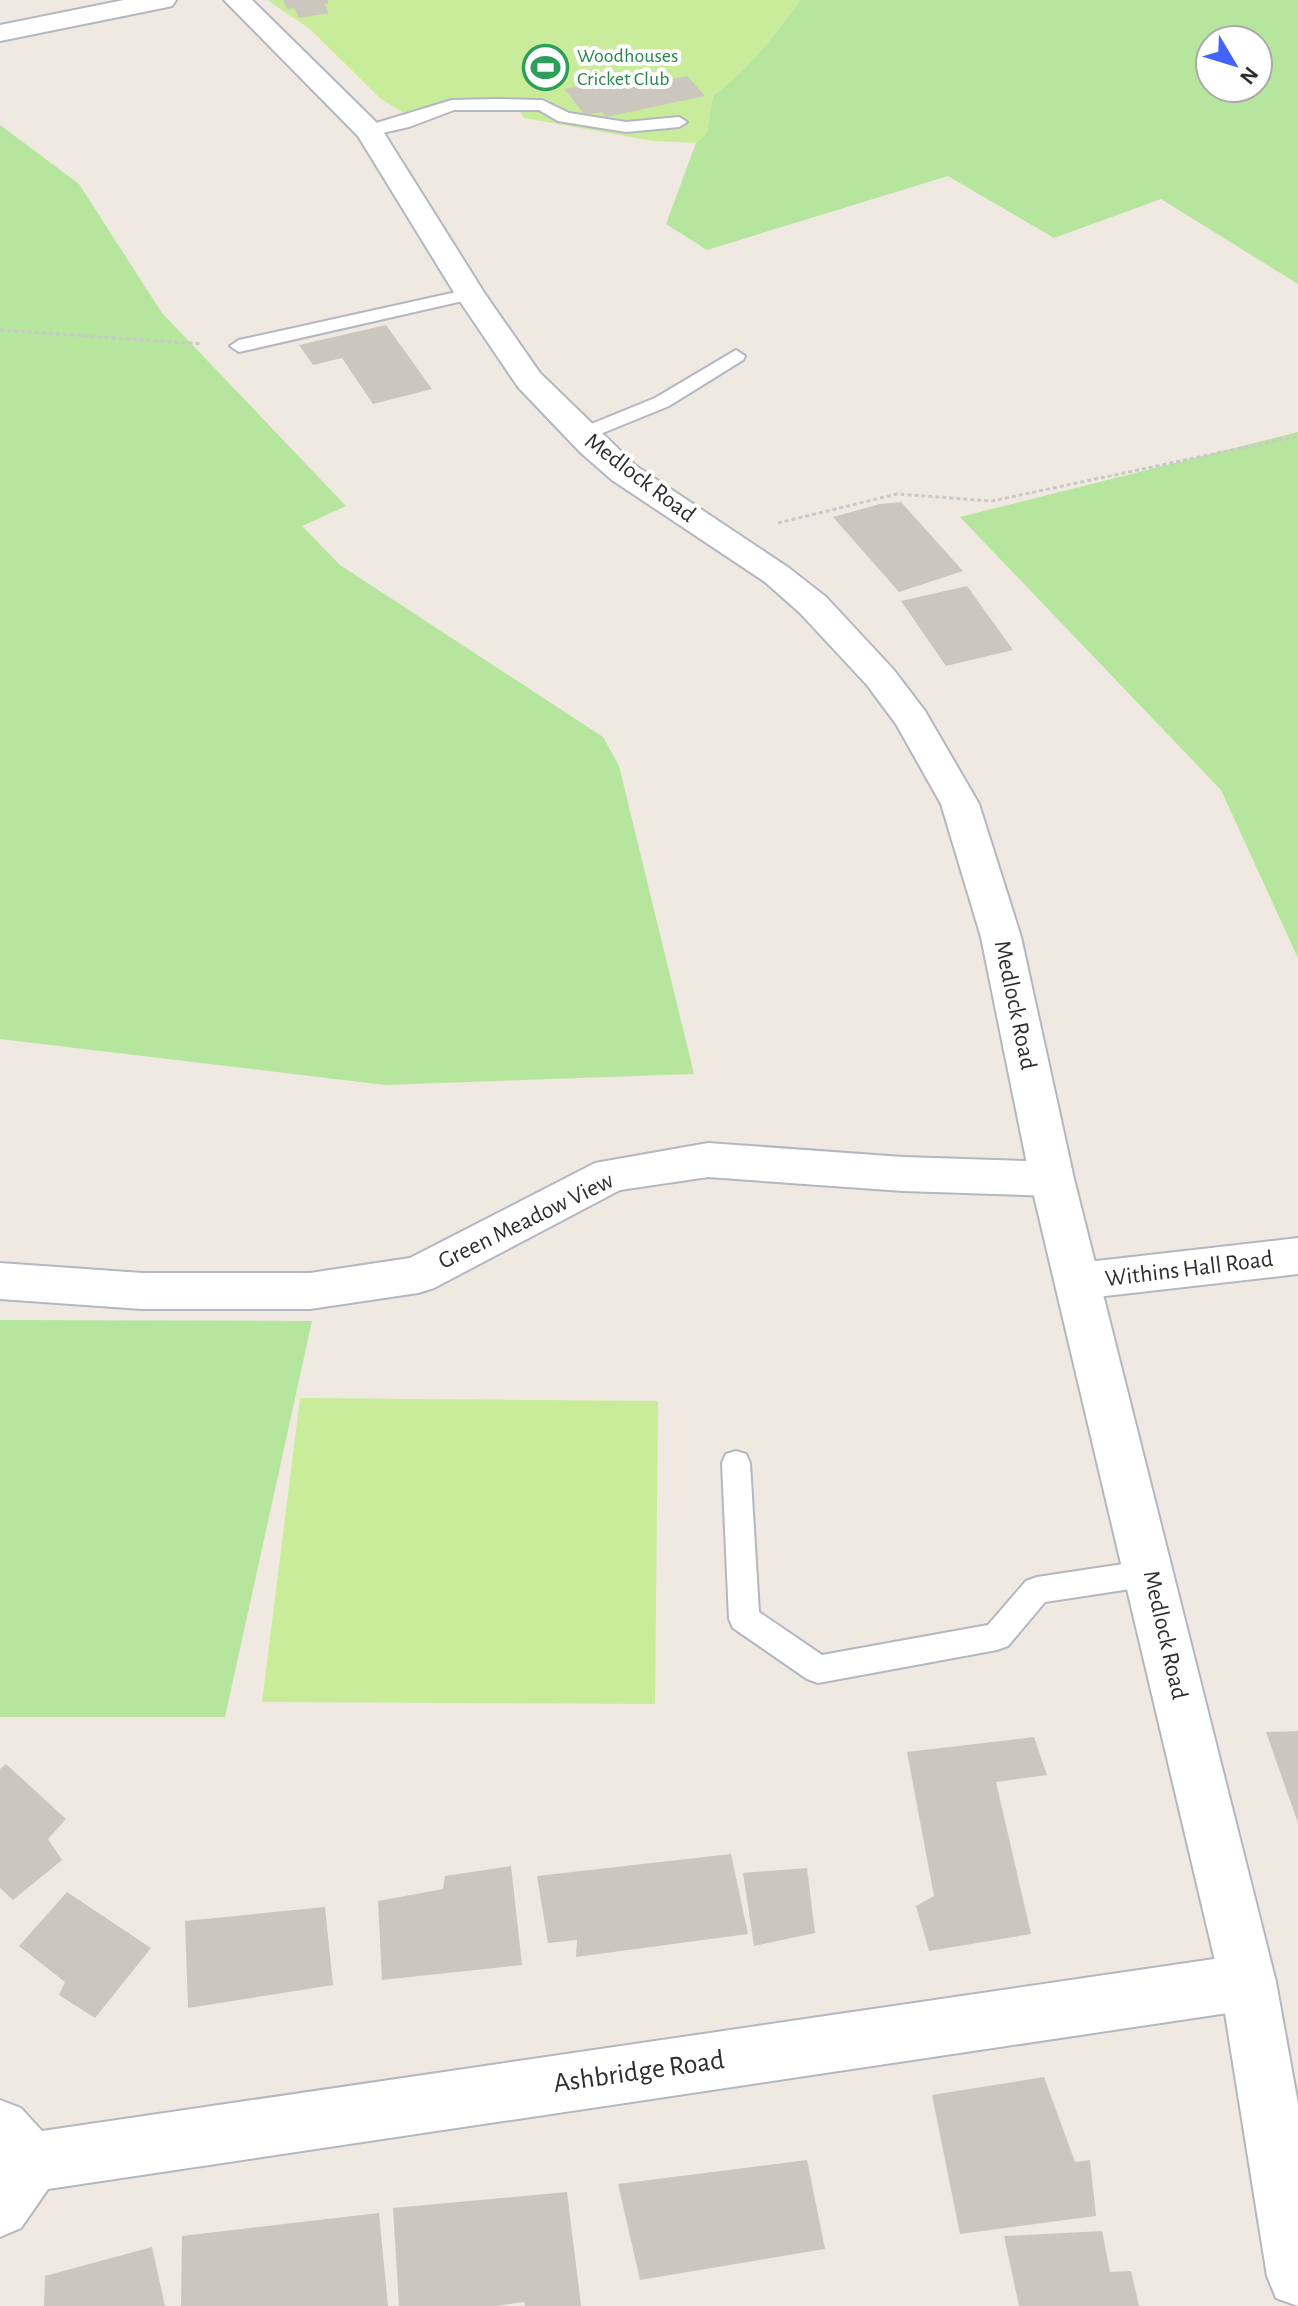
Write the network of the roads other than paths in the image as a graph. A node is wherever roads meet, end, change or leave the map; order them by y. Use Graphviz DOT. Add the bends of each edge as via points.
graph roads {
  1 [pos="163,0"];
  2 [pos="237,0"];
  3 [pos="8,32"];
  4 [pos="34,51"];
  5 [pos="679,122"];
  6 [pos="369,131"];
  7 [pos="470,294"];
  8 [pos="239,346"];
  9 [pos="736,356"];
  10 [pos="581,435"];
  11 [pos="1052,1179"];
  12 [pos="1298,1256"];
  13 [pos="0,1281"];
  14 [pos="1079,1281"];
  15 [pos="736,1463"];
  16 [pos="1150,1573"];
  17 [pos="1248,1982"];
  18 [pos="10,2166"];
  19 [pos="1298,2276"];
  1 -- 3 [label="street"];
  2 -- 6 [label="street, Medlock Road"];
  3 -- 4 [label="street"];
  5 -- 6 [label="lane" via="626,127 564,117 542,105 452,105"];
  6 -- 7 [label="street, Medlock Road"];
  7 -- 8 [label="lane"];
  7 -- 10 [label="street, Medlock Road" via="529,380"];
  9 -- 10 [label="lane" via="656,407"];
  10 -- 11 [label="street, Medlock Road" via="624,473 777,575 842,634 912,719 960,804 1001,937"];
  11 -- 13 [label="street, Green Meadow View" via="708,1160 611,1175 418,1275 310,1291 142,1291"];
  11 -- 14 [label="street, Medlock Road"];
  12 -- 14 [label="street, Withins Hall Road"];
  14 -- 16 [label="street, Medlock Road"];
  15 -- 16 [label="lane" via="744,1619 818,1669 997,1637 1037,1590"];
  16 -- 17 [label="street, Medlock Road"];
  17 -- 18 [label="street, Ashbridge Road"];
  17 -- 19 [label="street, Medlock Road"];
}
